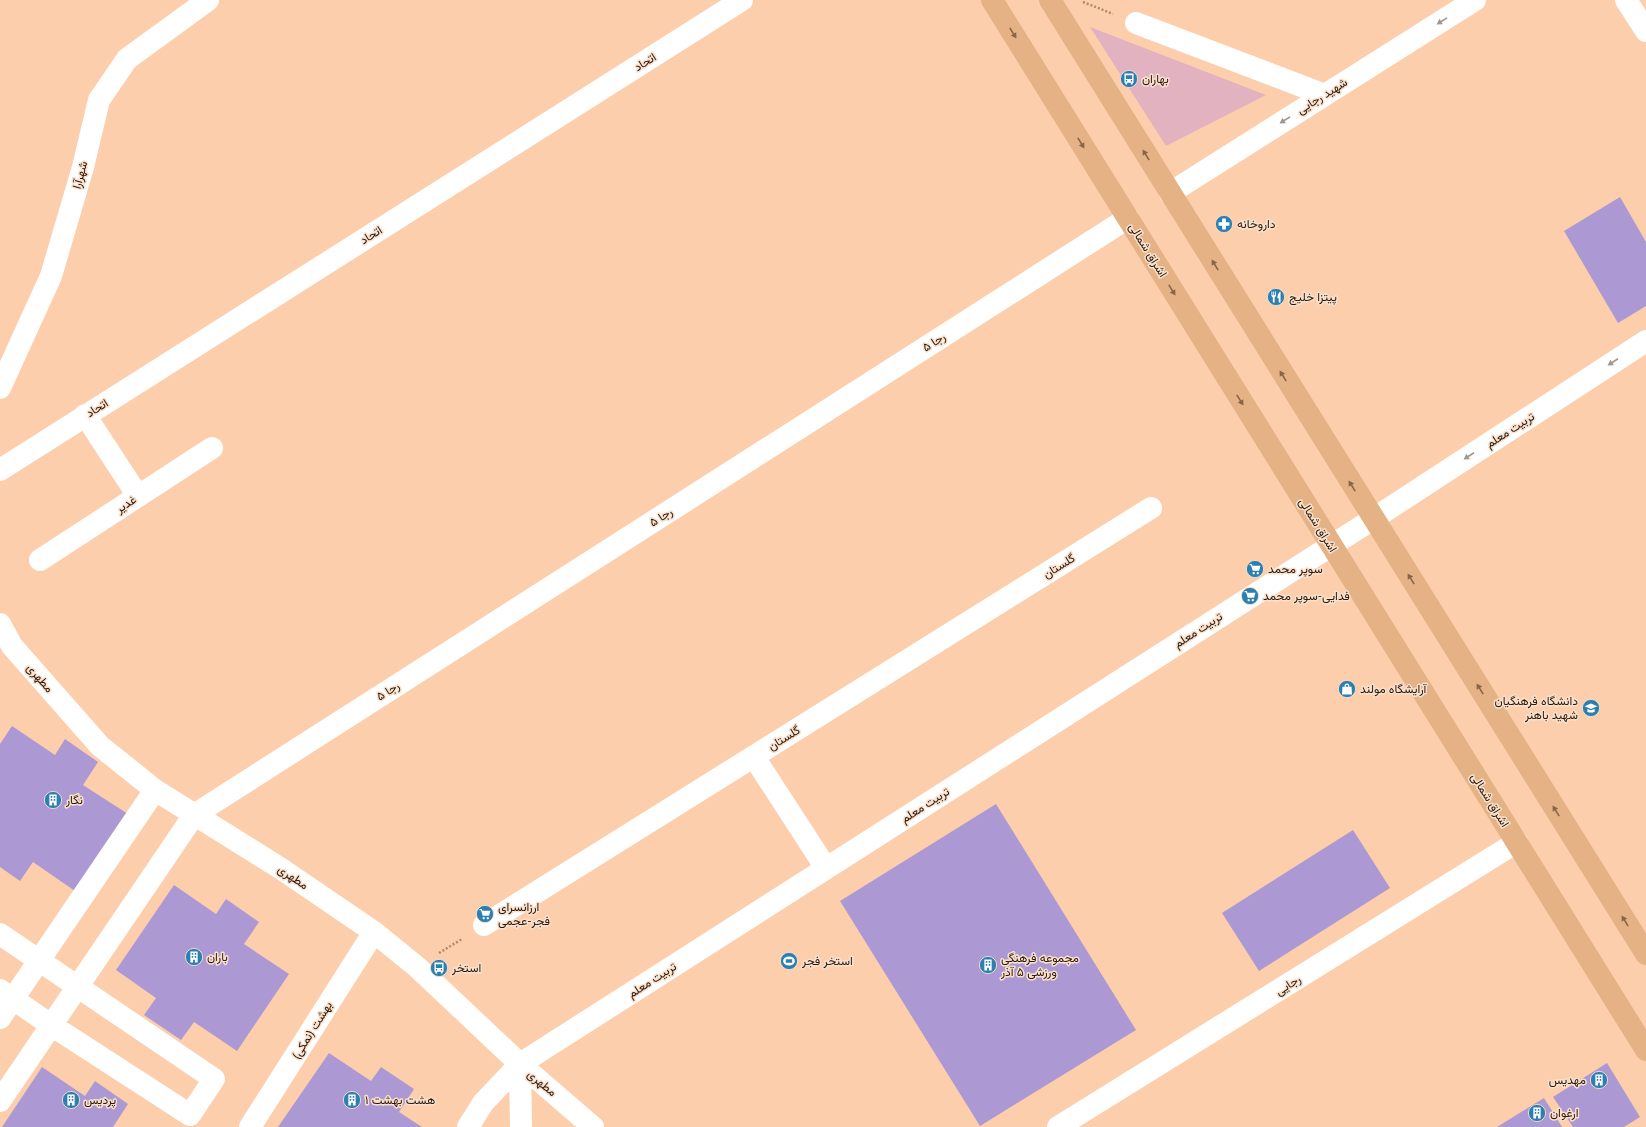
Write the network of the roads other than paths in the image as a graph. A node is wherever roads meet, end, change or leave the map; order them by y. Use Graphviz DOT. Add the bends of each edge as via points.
graph roads {
  1 [pos="208,0"];
  2 [pos="742,0"];
  3 [pos="992,0"];
  4 [pos="1050,0"];
  5 [pos="1475,0"];
  6 [pos="1626,0"];
  7 [pos="1136,22"];
  8 [pos="1646,31"];
  9 [pos="1325,95"];
  10 [pos="1170,193"];
  11 [pos="1128,218"];
  12 [pos="1646,341"];
  13 [pos="0,388"];
  14 [pos="85,415"];
  15 [pos="212,448"];
  16 [pos="0,470"];
  17 [pos="138,496"];
  18 [pos="1152,508"];
  19 [pos="1373,519"];
  20 [pos="1330,545"];
  21 [pos="40,560"];
  22 [pos="0,624"];
  23 [pos="754,757"];
  24 [pos="155,790"];
  25 [pos="194,815"];
  26 [pos="1517,842"];
  27 [pos="826,868"];
  28 [pos="484,925"];
  29 [pos="374,932"];
  30 [pos="0,934"];
  31 [pos="1646,954"];
  32 [pos="40,961"];
  33 [pos="77,987"];
  34 [pos="6,995"];
  35 [pos="0,1018"];
  36 [pos="51,1025"];
  37 [pos="1646,1050"];
  38 [pos="520,1064"];
  39 [pos="0,1101"];
  40 [pos="250,1127"];
  41 [pos="468,1127"];
  42 [pos="521,1127"];
  43 [pos="593,1127"];
  44 [pos="1058,1127"];
  1 -- 13 [label="street, شهرآرا" via="127,59 99,100 83,167 51,276"];
  2 -- 14 [label="street, اتحاد"];
  3 -- 11 [label="main road, اشراق شمالی, one-way"];
  10 -- 4 [label="main road, one-way"];
  5 -- 9 [label="street, شهید رجایی, one-way"];
  6 -- 8 [label="street"];
  7 -- 9 [label="street"];
  9 -- 10 [label="street, شهید رجایی, one-way"];
  19 -- 10 [label="main road, one-way"];
  11 -- 20 [label="main road, اشراق شمالی, one-way"];
  11 -- 25 [label="street, رجا ۵"];
  12 -- 19 [label="street, تربیت معلم, one-way"];
  14 -- 16 [label="street, اتحاد"];
  14 -- 17 [label="street"];
  15 -- 17 [label="street, غدیر"];
  17 -- 21 [label="street, غدیر"];
  18 -- 23 [label="street, گلستان"];
  19 -- 20 [label="street, تربیت معلم"];
  31 -- 19 [label="main road, one-way"];
  20 -- 26 [label="main road, اشراق شمالی"];
  20 -- 27 [label="street, تربیت معلم"];
  22 -- 24 [label="street, مطهری" via="12,646 100,746"];
  23 -- 27 [label="street"];
  23 -- 28 [label="street, گلستان"];
  24 -- 25 [label="street, مطهری"];
  24 -- 32 [label="street"];
  25 -- 29 [label="street, مطهری" via="280,868"];
  25 -- 33 [label="street"];
  26 -- 37 [label="main road, اشراق شمالی"];
  26 -- 44 [label="street, رجایی"];
  27 -- 38 [label="street, تربیت معلم"];
  29 -- 38 [label="street, مطهری" via="417,967"];
  29 -- 40 [label="street, بهشت (نمکی)"];
  30 -- 32 [label="street"];
  32 -- 33 [label="street"];
  32 -- 34 [label="street"];
  33 -- 36 [label="street"];
  33 -- 36 [label="street" via="214,1079 190,1115"];
  34 -- 35 [label="street"];
  34 -- 36 [label="street"];
  36 -- 39 [label="street"];
  38 -- 41 [label="street, تربیت معلم" via="483,1103"];
  38 -- 42 [label="street"];
  38 -- 43 [label="street, مطهری"];
}
